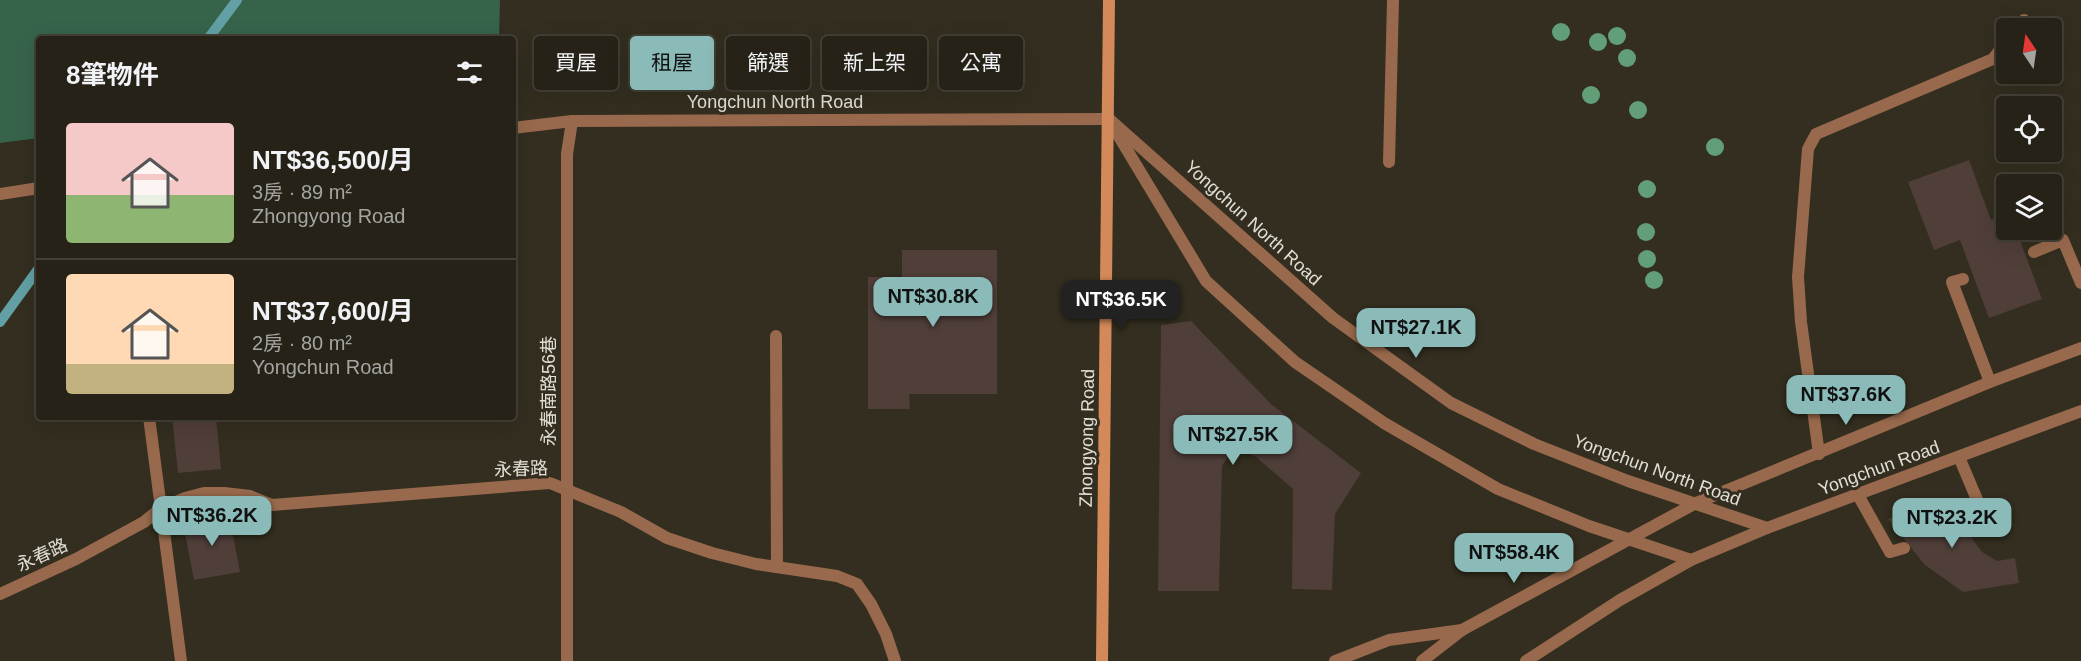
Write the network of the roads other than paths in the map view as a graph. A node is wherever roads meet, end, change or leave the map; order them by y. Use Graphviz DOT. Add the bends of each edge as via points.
graph roads {
  1 [pos="1109,0"];
  2 [pos="1393,0"];
  3 [pos="1996,55"];
  4 [pos="1109,119"];
  5 [pos="572,121"];
  6 [pos="516,128"];
  7 [pos="1389,162"];
  8 [pos="36,188"];
  9 [pos="0,194"];
  10 [pos="2034,252"];
  11 [pos="1964,279"];
  12 [pos="2081,283"];
  13 [pos="776,336"];
  14 [pos="2081,348"];
  15 [pos="1990,382"];
  16 [pos="2081,411"];
  17 [pos="149,420"];
  18 [pos="1819,454"];
  19 [pos="1959,457"];
  20 [pos="567,489"];
  21 [pos="1858,495"];
  22 [pos="1696,503"];
  23 [pos="160,509"];
  24 [pos="1971,521"];
  25 [pos="1767,528"];
  26 [pos="1627,540"];
  27 [pos="1904,548"];
  28 [pos="1691,560"];
  29 [pos="777,567"];
  30 [pos="0,594"];
  31 [pos="1462,630"];
  32 [pos="181,661"];
  33 [pos="567,661"];
  34 [pos="895,661"];
  35 [pos="1102,661"];
  36 [pos="1335,661"];
  37 [pos="1422,661"];
  38 [pos="1526,661"];
  1 -- 4 [label="main road, Zhongyong Road"];
  2 -- 7 [label="street"];
  3 -- 18 [label="street" via="1992,60 1816,134 1808,149 1798,278"];
  4 -- 5 [label="street, Yongchun North Road"];
  4 -- 22 [label="street, Yongchun North Road" via="1333,318 1451,403 1534,444"];
  4 -- 26 [label="street" via="1206,281 1295,362 1384,423 1498,489"];
  4 -- 35 [label="main road, Zhongyong Road"];
  5 -- 6 [label="street, Yongchun North Road"];
  5 -- 20 [label="street, 永春南路56巷" via="567,154"];
  8 -- 9 [label="street"];
  10 -- 12 [label="street" via="2063,240"];
  11 -- 15 [label="street" via="1952,282"];
  13 -- 29 [label="street"];
  14 -- 15 [label="street, Yongchun Road"];
  15 -- 18 [label="street, Yongchun Road"];
  16 -- 19 [label="street, Yongchun Road"];
  17 -- 23 [label="street"];
  18 -- 22 [label="street, Yongchun Road"];
  19 -- 21 [label="street, Yongchun Road"];
  19 -- 24 [label="street" via="1984,516"];
  20 -- 23 [label="street, 永春路" via="550,483 272,505 250,496 204,493"];
  20 -- 29 [label="street, 永春路" via="621,512 667,538 712,553"];
  20 -- 33 [label="street, 永春南路56巷"];
  21 -- 25 [label="street, Yongchun Road"];
  21 -- 27 [label="street" via="1890,552"];
  22 -- 25 [label="street, Yongchun North Road"];
  22 -- 26 [label="street, Yongchun Road"];
  23 -- 30 [label="street, 永春路" via="76,560"];
  23 -- 32 [label="street"];
  25 -- 28 [label="street, Yongchun Road"];
  26 -- 28 [label="street"];
  26 -- 31 [label="street, Yongchun Road"];
  28 -- 38 [label="street, Yongchun Road"];
  29 -- 34 [label="street, 永春路" via="837,576 857,584 886,634"];
  31 -- 36 [label="street" via="1389,640"];
  31 -- 37 [label="street"];
}
